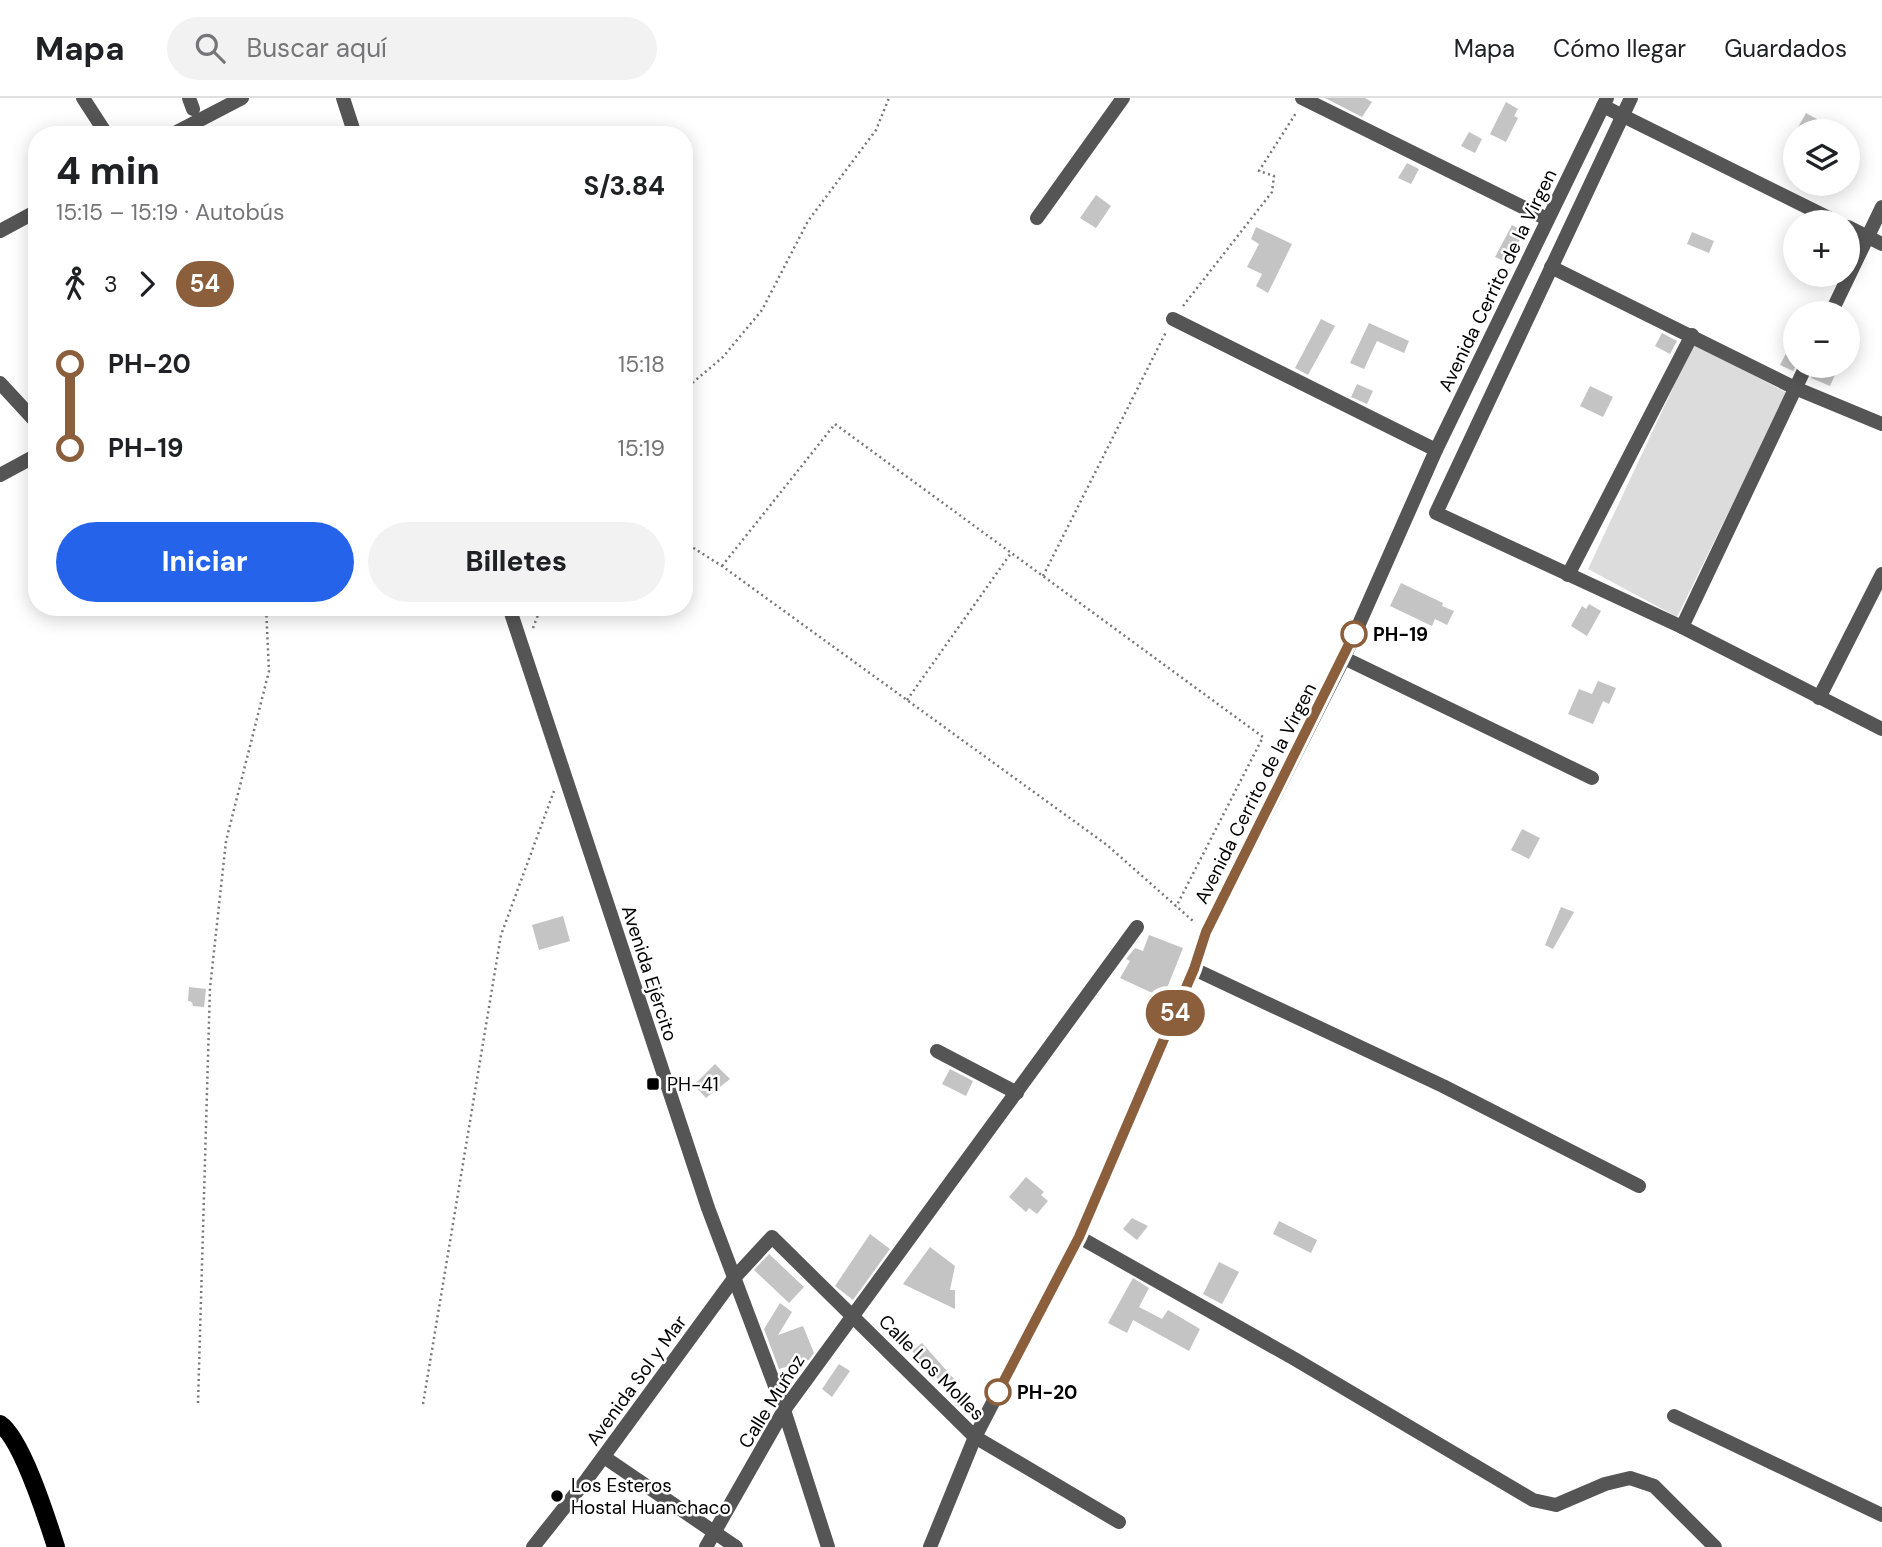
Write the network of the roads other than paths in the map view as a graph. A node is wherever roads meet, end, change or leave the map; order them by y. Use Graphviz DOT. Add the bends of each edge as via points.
graph roads {
  1 [pos="83,98"];
  2 [pos="242,98"];
  3 [pos="343,98"];
  4 [pos="1123,98"];
  5 [pos="1302,98"];
  6 [pos="1631,98"];
  7 [pos="1605,102"];
  8 [pos="1622,117"];
  9 [pos="101,126"];
  10 [pos="188,126"];
  11 [pos="352,126"];
  12 [pos="1882,207"];
  13 [pos="1813,210"];
  14 [pos="28,216"];
  15 [pos="1037,218"];
  16 [pos="1547,219"];
  17 [pos="0,231"];
  18 [pos="1860,233"];
  19 [pos="1867,237"];
  20 [pos="1882,244"];
  21 [pos="1551,267"];
  22 [pos="1837,301"];
  23 [pos="1173,319"];
  24 [pos="1692,335"];
  25 [pos="1800,378"];
  26 [pos="0,383"];
  27 [pos="1795,388"];
  28 [pos="28,413"];
  29 [pos="1882,425"];
  30 [pos="1436,450"];
  31 [pos="28,459"];
  32 [pos="0,475"];
  33 [pos="1882,574"];
  34 [pos="1568,575"];
  35 [pos="1877,595"];
  36 [pos="512,616"];
  37 [pos="1682,627"];
  38 [pos="1344,658"];
  39 [pos="1819,698"];
  40 [pos="1882,729"];
  41 [pos="1592,778"];
  42 [pos="1137,927"];
  43 [pos="1194,969"];
  44 [pos="937,1051"];
  45 [pos="1017,1093"];
  46 [pos="1639,1186"];
  47 [pos="772,1237"];
  48 [pos="1079,1237"];
  49 [pos="735,1277"];
  50 [pos="852,1315"];
  51 [pos="784,1410"];
  52 [pos="1674,1416"];
  53 [pos="0,1424"];
  54 [pos="975,1437"];
  55 [pos="604,1457"];
  56 [pos="1882,1515"];
  57 [pos="1119,1522"];
  58 [pos="716,1534"];
  59 [pos="56,1547"];
  60 [pos="533,1547"];
  61 [pos="706,1547"];
  62 [pos="736,1547"];
  63 [pos="828,1547"];
  64 [pos="930,1547"];
  65 [pos="1714,1547"];
  1 -- 9 [label="street"];
  2 -- 10 [label="street"];
  3 -- 11 [label="street"];
  4 -- 15 [label="street"];
  5 -- 16 [label="street"];
  6 -- 8 [label="street"];
  7 -- 8 [label="street"];
  7 -- 16 [label="street, Avenida Cerrito de la Virgen"];
  8 -- 13 [label="street"];
  8 -- 21 [label="street"];
  12 -- 19 [label="street"];
  14 -- 17 [label="street"];
  16 -- 30 [label="street, Avenida Cerrito de la Virgen"];
  18 -- 19 [label="street"];
  19 -- 20 [label="street"];
  19 -- 22 [label="street"];
  21 -- 24 [label="street"];
  21 -- 34 [label="street" via="1436,513"];
  23 -- 30 [label="street"];
  24 -- 27 [label="street"];
  24 -- 34 [label="street"];
  25 -- 27 [label="street"];
  26 -- 28 [label="street"];
  27 -- 29 [label="street"];
  27 -- 37 [label="street"];
  30 -- 38 [label="street, Avenida Cerrito de la Virgen"];
  31 -- 32 [label="street"];
  33 -- 35 [label="street"];
  34 -- 37 [label="street"];
  35 -- 39 [label="street"];
  36 -- 49 [label="street, Avenida Ejército"];
  37 -- 39 [label="street"];
  38 -- 41 [label="street"];
  38 -- 43 [label="street, Avenida Cerrito de la Virgen" via="1206,932"];
  39 -- 40 [label="street"];
  42 -- 45 [label="street, Calle Muñoz"];
  43 -- 46 [label="street" via="1443,1086"];
  43 -- 48 [label="street, Avenida Cerrito de la Virgen"];
  44 -- 45 [label="street"];
  45 -- 50 [label="street, Calle Muñoz"];
  47 -- 49 [label="street, Avenida Sol y Mar"];
  47 -- 50 [label="street, Calle Los Molles"];
  48 -- 54 [label="street, Avenida Cerrito de la Virgen"];
  48 -- 65 [label="street" via="1533,1500 1556,1505 1630,1478 1654,1486"];
  49 -- 51 [label="street, Avenida Ejército"];
  49 -- 55 [label="street, Avenida Sol y Mar"];
  50 -- 51 [label="street, Calle Muñoz"];
  50 -- 54 [label="street, Calle Los Molles"];
  51 -- 58 [label="street, Calle Muñoz"];
  51 -- 63 [label="street, Avenida Ejército"];
  52 -- 56 [label="street"];
  53 -- 59 [label="main road" via="8,1429 22,1458"];
  54 -- 57 [label="street, Calle Los Molles"];
  54 -- 64 [label="street, Avenida Cerrito de la Virgen"];
  55 -- 58 [label="street"];
  55 -- 60 [label="street, Avenida Sol y Mar"];
  58 -- 61 [label="street, Calle Muñoz"];
  58 -- 62 [label="street"];
}
